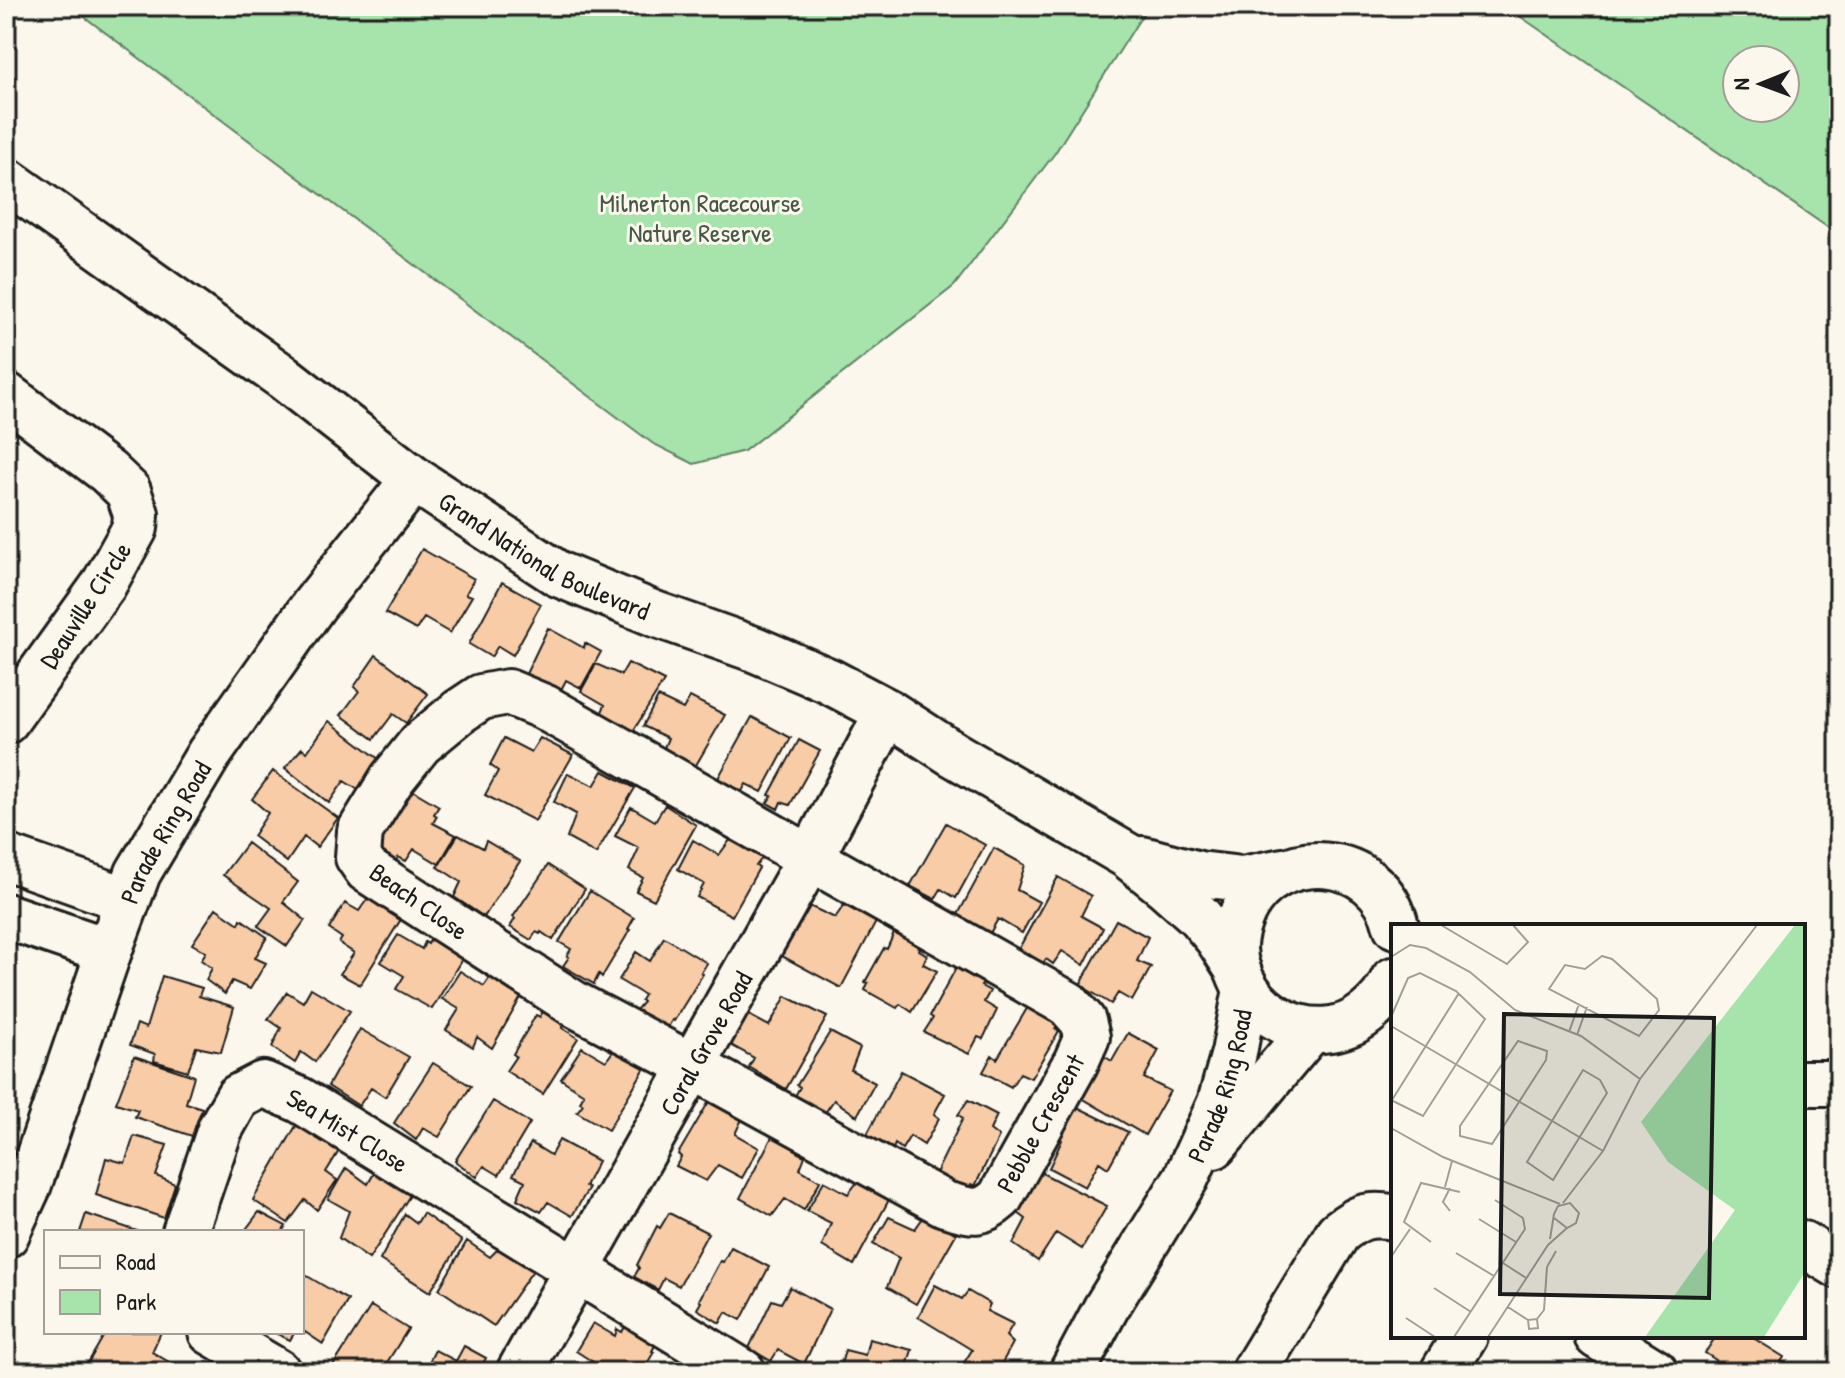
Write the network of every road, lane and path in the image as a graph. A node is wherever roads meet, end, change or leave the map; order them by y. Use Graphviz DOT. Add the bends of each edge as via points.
graph roads {
  1 [pos="6,180"];
  2 [pos="6,395"];
  3 [pos="414,479"];
  4 [pos="888,712"];
  5 [pos="6,721"];
  6 [pos="810,856"];
  7 [pos="1128,856"];
  8 [pos="6,857"];
  9 [pos="1283,871"];
  10 [pos="127,900"];
  11 [pos="6,916"];
  12 [pos="1396,924"];
  13 [pos="109,951"];
  14 [pos="1242,980"];
  15 [pos="1391,983"];
  16 [pos="1391,1028"];
  17 [pos="1326,1029"];
  18 [pos="692,1066"];
  19 [pos="1805,1083"];
  20 [pos="1839,1083"];
  21 [pos="1186,1178"];
  22 [pos="1391,1217"];
  23 [pos="186,1230"];
  24 [pos="6,1235"];
  25 [pos="1805,1245"];
  26 [pos="1839,1266"];
  27 [pos="578,1271"];
  28 [pos="214,1334"];
  29 [pos="1464,1338"];
  30 [pos="1602,1338"];
  31 [pos="1650,1357"];
  32 [pos="278,1372"];
  33 [pos="519,1372"];
  34 [pos="743,1372"];
  35 [pos="1072,1372"];
  36 [pos="1254,1372"];
  37 [pos="1443,1372"];
  1 -- 3 [label="street, Grand National Boulevard" via="283,377"];
  2 -- 5 [label="street, Deauville Circle" via="108,472 128,491 136,514 135,528 103,586"];
  3 -- 4 [label="street, Grand National Boulevard" via="558,574 754,649"];
  3 -- 10 [label="street, Parade Ring Road" via="314,605 209,754"];
  4 -- 6 [label="street, Coral Grove Road"];
  4 -- 7 [label="street, Grand National Boulevard"];
  6 -- 18 [label="street, Coral Grove Road"];
  6 -- 18 [label="street, Pebble Crescent" via="1068,1004 1083,1021 1087,1037 1076,1062 1000,1198 987,1210 945,1204"];
  6 -- 18 [label="street, Beach Close" via="508,692 481,697 420,744 360,831 358,857 367,870 576,1005"];
  7 -- 9 [label="street, Grand National Boulevard" via="1242,879"];
  7 -- 14 [label="street, Grand National Boulevard" via="1198,915"];
  8 -- 10 [label="street"];
  9 -- 12 [label="street, Grand National Boulevard" via="1304,865 1349,870 1385,898"];
  9 -- 14 [label="street, Parade Ring Road" via="1263,884 1238,923 1234,946"];
  10 -- 13 [label="street, Parade Ring Road"];
  11 -- 13 [label="street"];
  13 -- 24 [label="street, Parade Ring Road" via="28,1187"];
  14 -- 17 [label="street, Grand National Boulevard" via="1274,1018 1292,1026"];
  14 -- 21 [label="street, Parade Ring Road" via="1234,1053 1220,1103"];
  15 -- 17 [label="street, Parade Ring Road" via="1378,1004 1360,1018"];
  16 -- 17 [label="street"];
  17 -- 21 [label="street, Parade Ring Road"];
  18 -- 27 [label="street, Coral Grove Road"];
  19 -- 20 [label="street"];
  21 -- 35 [label="street, Parade Ring Road"];
  22 -- 36 [label="street" via="1356,1218 1338,1233"];
  23 -- 27 [label="street, Sea Mist Close" via="220,1129 238,1097 263,1084 300,1100"];
  25 -- 26 [label="street"];
  27 -- 33 [label="street, Coral Grove Road"];
  27 -- 34 [label="street"];
  28 -- 32 [label="street"];
  29 -- 37 [label="street"];
  30 -- 31 [label="street"];
}
